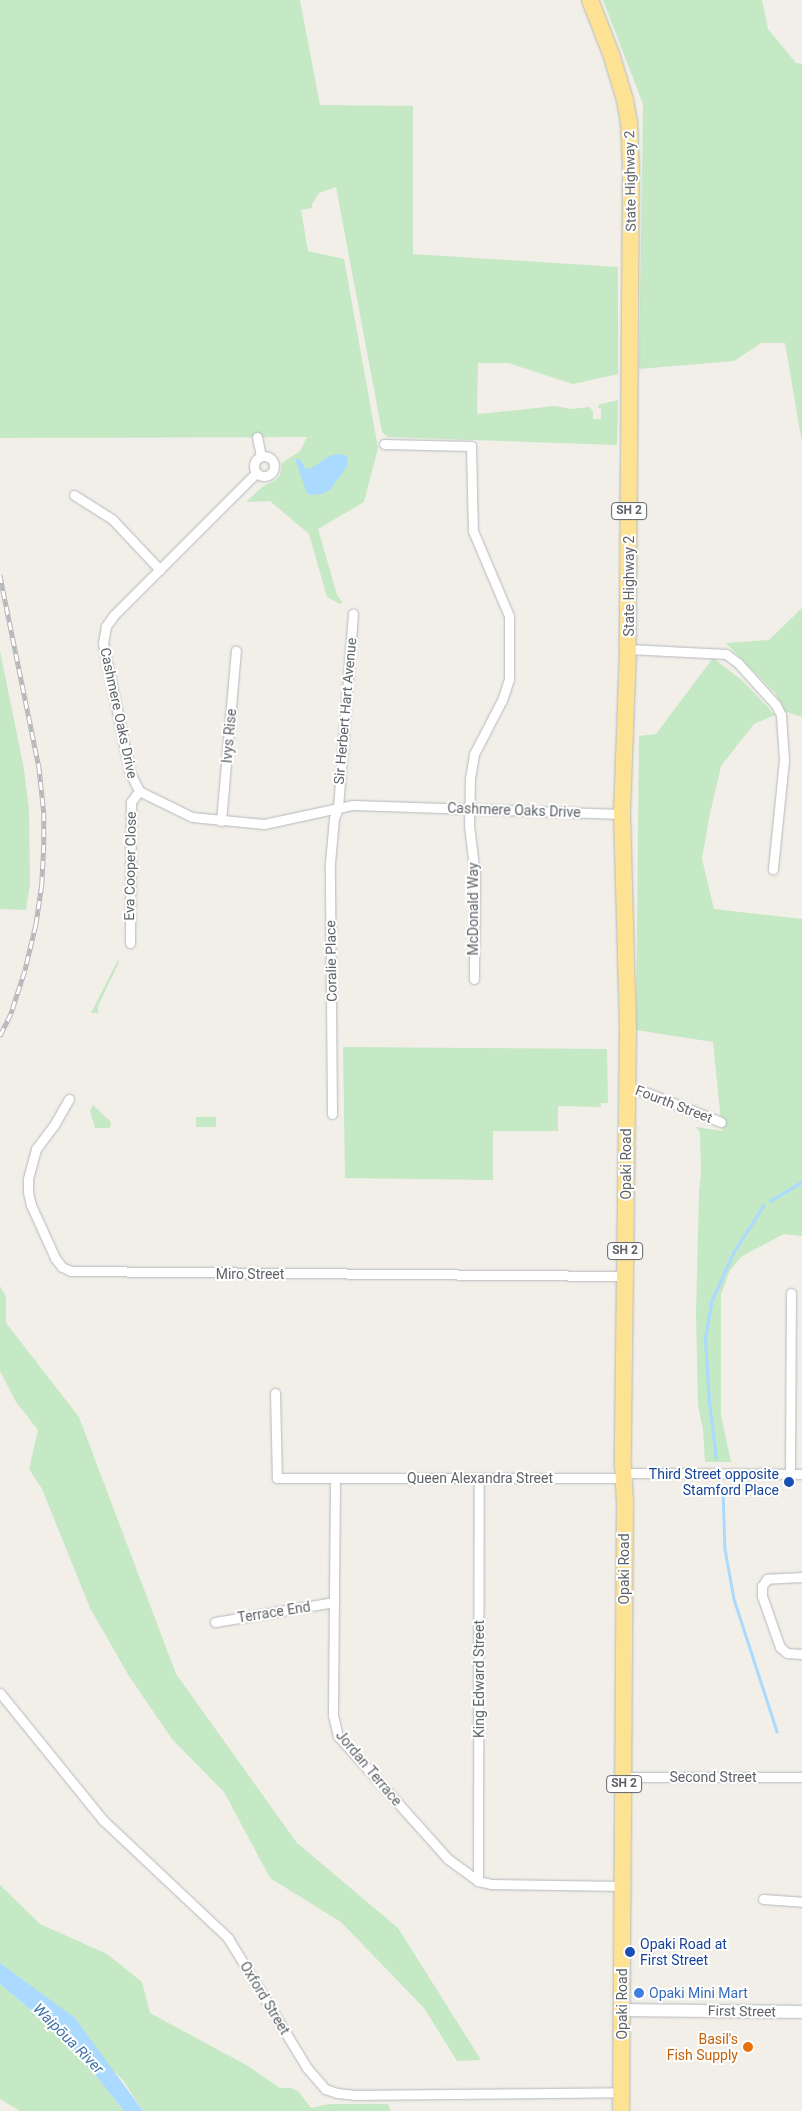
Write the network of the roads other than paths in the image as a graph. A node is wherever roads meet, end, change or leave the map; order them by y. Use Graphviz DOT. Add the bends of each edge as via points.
graph roads {
  1 [pos="590,0"];
  2 [pos="257,437"];
  3 [pos="384,444"];
  4 [pos="260,456"];
  5 [pos="256,473"];
  6 [pos="74,495"];
  7 [pos="160,570"];
  8 [pos="353,614"];
  9 [pos="628,649"];
  10 [pos="236,651"];
  11 [pos="139,791"];
  12 [pos="338,808"];
  13 [pos="469,808"];
  14 [pos="622,814"];
  15 [pos="221,821"];
  16 [pos="772,869"];
  17 [pos="130,943"];
  18 [pos="474,979"];
  19 [pos="628,1027"];
  20 [pos="626,1087"];
  21 [pos="69,1099"];
  22 [pos="332,1114"];
  23 [pos="721,1122"];
  24 [pos="625,1276"];
  25 [pos="792,1293"];
  26 [pos="275,1393"];
  27 [pos="790,1474"];
  28 [pos="802,1474"];
  29 [pos="624,1476"];
  30 [pos="479,1478"];
  31 [pos="335,1479"];
  32 [pos="802,1577"];
  33 [pos="334,1602"];
  34 [pos="215,1622"];
  35 [pos="802,1654"];
  36 [pos="0,1693"];
  37 [pos="624,1777"];
  38 [pos="802,1777"];
  39 [pos="478,1881"];
  40 [pos="622,1886"];
  41 [pos="763,1898"];
  42 [pos="802,1902"];
  43 [pos="622,2010"];
  44 [pos="802,2012"];
  45 [pos="622,2092"];
  46 [pos="622,2111"];
  1 -- 9 [label="highway, State Highway 2 / SH 2" via="620,79 629,122"];
  2 -- 4 [label="street"];
  3 -- 13 [label="street, McDonald Way" via="471,446 473,531 510,616 510,654 506,690 474,754"];
  4 -- 5 [label="street" via="253,464"];
  4 -- 5 [label="street, Cashmere Oaks Drive" via="271,458 274,468 268,476"];
  5 -- 7 [label="street, Cashmere Oaks Drive"];
  6 -- 7 [label="street" via="112,519"];
  7 -- 11 [label="street, Cashmere Oaks Drive" via="114,615 106,626 103,643 130,773"];
  8 -- 12 [label="street, Sir Herbert Hart Avenue"];
  9 -- 14 [label="highway, State Highway 2 / SH 2"];
  9 -- 16 [label="street" via="726,654 776,705 781,715 784,760"];
  10 -- 15 [label="street, Ivys Rise"];
  11 -- 15 [label="street, Cashmere Oaks Drive" via="192,818"];
  11 -- 17 [label="street, Eva Cooper Close" via="131,802"];
  12 -- 13 [label="street, Cashmere Oaks Drive" via="354,805"];
  12 -- 15 [label="street, Cashmere Oaks Drive" via="273,823"];
  12 -- 22 [label="street, Coralie Place" via="334,818 330,863"];
  13 -- 14 [label="street, Cashmere Oaks Drive"];
  13 -- 18 [label="street, McDonald Way" via="475,870"];
  14 -- 19 [label="highway, State Highway 2 / SH 2"];
  19 -- 20 [label="highway, Opaki Road / SH 2"];
  20 -- 23 [label="street, Fourth Street"];
  20 -- 24 [label="highway, Opaki Road / SH 2"];
  21 -- 24 [label="street, Miro Street" via="36,1149 28,1192 55,1258 71,1272"];
  24 -- 29 [label="highway, Opaki Road / SH 2"];
  25 -- 27 [label="street"];
  26 -- 31 [label="street, Queen Alexandra Street" via="277,1478"];
  27 -- 28 [label="street, Queen Alexandra Street"];
  27 -- 29 [label="street, Queen Alexandra Street" via="632,1473"];
  29 -- 30 [label="street, Queen Alexandra Street"];
  29 -- 37 [label="highway, Opaki Road / SH 2"];
  30 -- 31 [label="street, Queen Alexandra Street"];
  30 -- 39 [label="street, King Edward Street"];
  31 -- 33 [label="street, Jordan Terrace"];
  32 -- 35 [label="street" via="766,1579 762,1596 780,1647 787,1653"];
  33 -- 34 [label="street, Terrace End"];
  33 -- 39 [label="street, Jordan Terrace" via="333,1715 338,1736 448,1859"];
  36 -- 45 [label="street, Oxford Street" via="104,1820 228,1938 307,2068 325,2088 355,2095"];
  37 -- 38 [label="street, Second Street"];
  37 -- 40 [label="highway, Opaki Road / SH 2"];
  39 -- 40 [label="street, Jordan Terrace" via="491,1884"];
  40 -- 43 [label="highway, Opaki Road / SH 2"];
  41 -- 42 [label="street"];
  43 -- 44 [label="street, First Street"];
  43 -- 45 [label="highway, Opaki Road / SH 2"];
  45 -- 46 [label="highway, Opaki Road / SH 2"];
}
